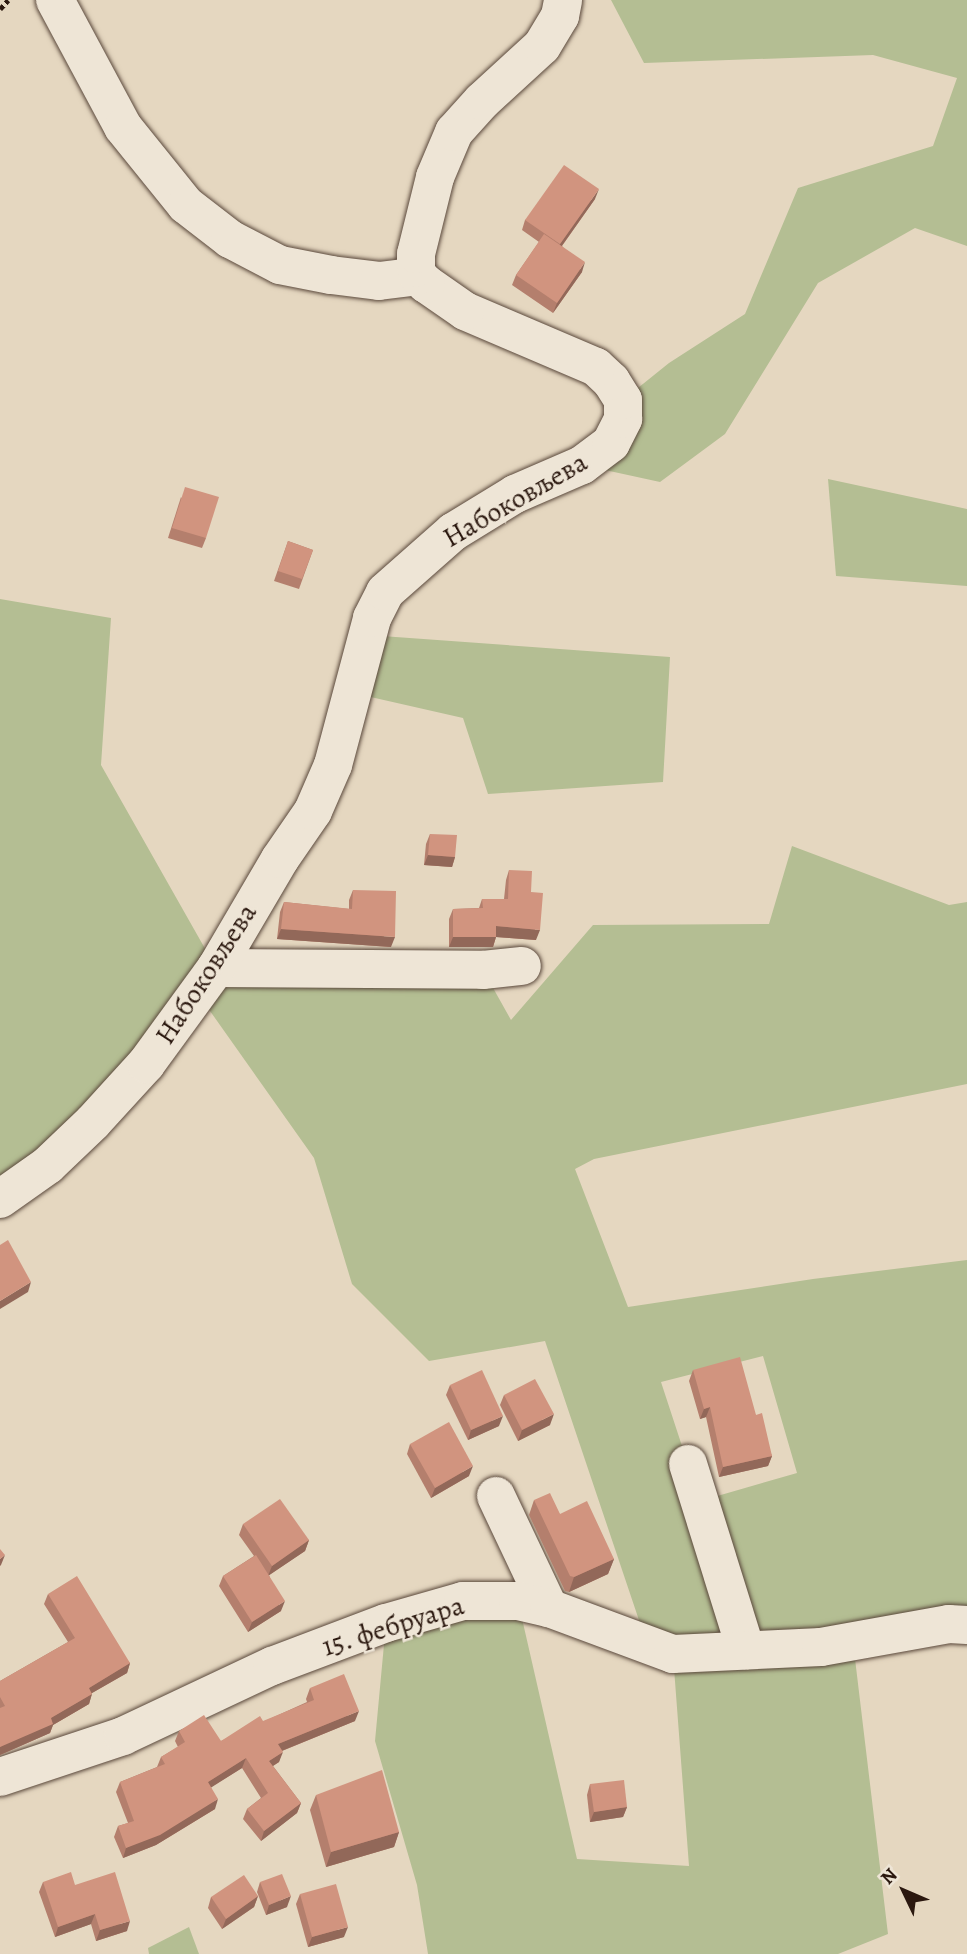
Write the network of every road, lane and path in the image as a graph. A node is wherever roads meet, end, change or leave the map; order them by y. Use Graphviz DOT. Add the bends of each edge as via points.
graph roads {
  1 [pos="8,0"];
  2 [pos="55,0"];
  3 [pos="563,0"];
  4 [pos="0,9"];
  5 [pos="418,276"];
  6 [pos="522,966"];
  7 [pos="216,968"];
  8 [pos="0,1199"];
  9 [pos="688,1464"];
  10 [pos="496,1496"];
  11 [pos="549,1608"];
  12 [pos="967,1625"];
  13 [pos="746,1650"];
  14 [pos="0,1777"];
  1 -- 4 [label="path"];
  2 -- 5 [label="street" via="123,127 186,205 230,239 280,265 379,281"];
  3 -- 5 [label="street" via="560,16 542,46 482,101 445,149 416,254"];
  5 -- 7 [label="street, Набоковљева" via="465,311 596,367 623,400 623,419 611,443 582,465 515,494 453,532 385,592 372,618 334,765 313,811"];
  6 -- 7 [label="street" via="482,970"];
  7 -- 8 [label="street, Набоковљева" via="146,1064 93,1122 48,1165"];
  9 -- 13 [label="street"];
  10 -- 11 [label="street"];
  11 -- 13 [label="street, 15. фебруара" via="673,1654"];
  11 -- 14 [label="street, 15. фебруара" via="518,1601 463,1601 386,1623 272,1665 123,1737"];
  12 -- 13 [label="street, 15. фебруара" via="949,1624 821,1647"];
}
